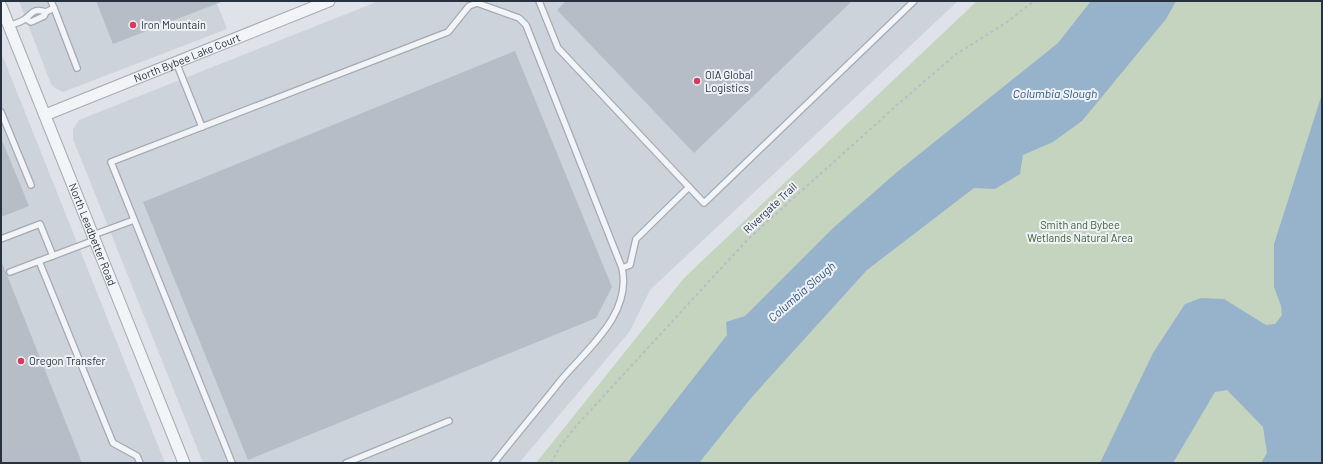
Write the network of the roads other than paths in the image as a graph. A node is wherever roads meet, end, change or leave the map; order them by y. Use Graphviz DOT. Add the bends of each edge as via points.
graph roads {
  1 [pos="51,1"];
  2 [pos="329,1"];
  3 [pos="539,1"];
  4 [pos="914,1"];
  5 [pos="468,4"];
  6 [pos="1,6"];
  7 [pos="54,8"];
  8 [pos="46,12"];
  9 [pos="26,19"];
  10 [pos="9,26"];
  11 [pos="176,62"];
  12 [pos="77,68"];
  13 [pos="1,112"];
  14 [pos="45,115"];
  15 [pos="202,127"];
  16 [pos="31,185"];
  17 [pos="689,187"];
  18 [pos="134,220"];
  19 [pos="94,238"];
  20 [pos="1,239"];
  21 [pos="53,256"];
  22 [pos="40,261"];
  23 [pos="622,268"];
  24 [pos="10,272"];
  25 [pos="449,421"];
  26 [pos="140,463"];
  27 [pos="184,463"];
  28 [pos="232,463"];
  29 [pos="346,463"];
  30 [pos="494,463"];
  1 -- 7 [label="lane"];
  2 -- 11 [label="street, North Bybee Lake Court"];
  3 -- 17 [label="lane" via="558,48"];
  4 -- 17 [label="lane" via="704,203"];
  5 -- 15 [label="lane" via="448,32"];
  5 -- 23 [label="lane" via="477,3 492,8 519,18 526,25"];
  6 -- 10 [label="street, North Leadbetter Road"];
  7 -- 8 [label="lane"];
  7 -- 12 [label="lane"];
  8 -- 9 [label="lane" via="35,11"];
  8 -- 9 [label="lane" via="39,20 32,22"];
  9 -- 10 [label="lane"];
  10 -- 14 [label="street, North Leadbetter Road"];
  11 -- 14 [label="street, North Bybee Lake Court"];
  11 -- 15 [label="lane"];
  13 -- 16 [label="lane"];
  14 -- 19 [label="street, North Leadbetter Road"];
  15 -- 18 [label="lane" via="111,162"];
  17 -- 23 [label="lane" via="636,239 630,265"];
  18 -- 19 [label="lane"];
  18 -- 28 [label="lane"];
  19 -- 21 [label="lane"];
  19 -- 27 [label="street, North Leadbetter Road"];
  20 -- 21 [label="lane" via="40,224"];
  21 -- 22 [label="lane"];
  22 -- 24 [label="lane"];
  22 -- 26 [label="lane" via="112,443 137,456"];
  23 -- 30 [label="lane" via="625,280 622,295 614,315 598,341 566,374"];
  25 -- 29 [label="lane"];
}
